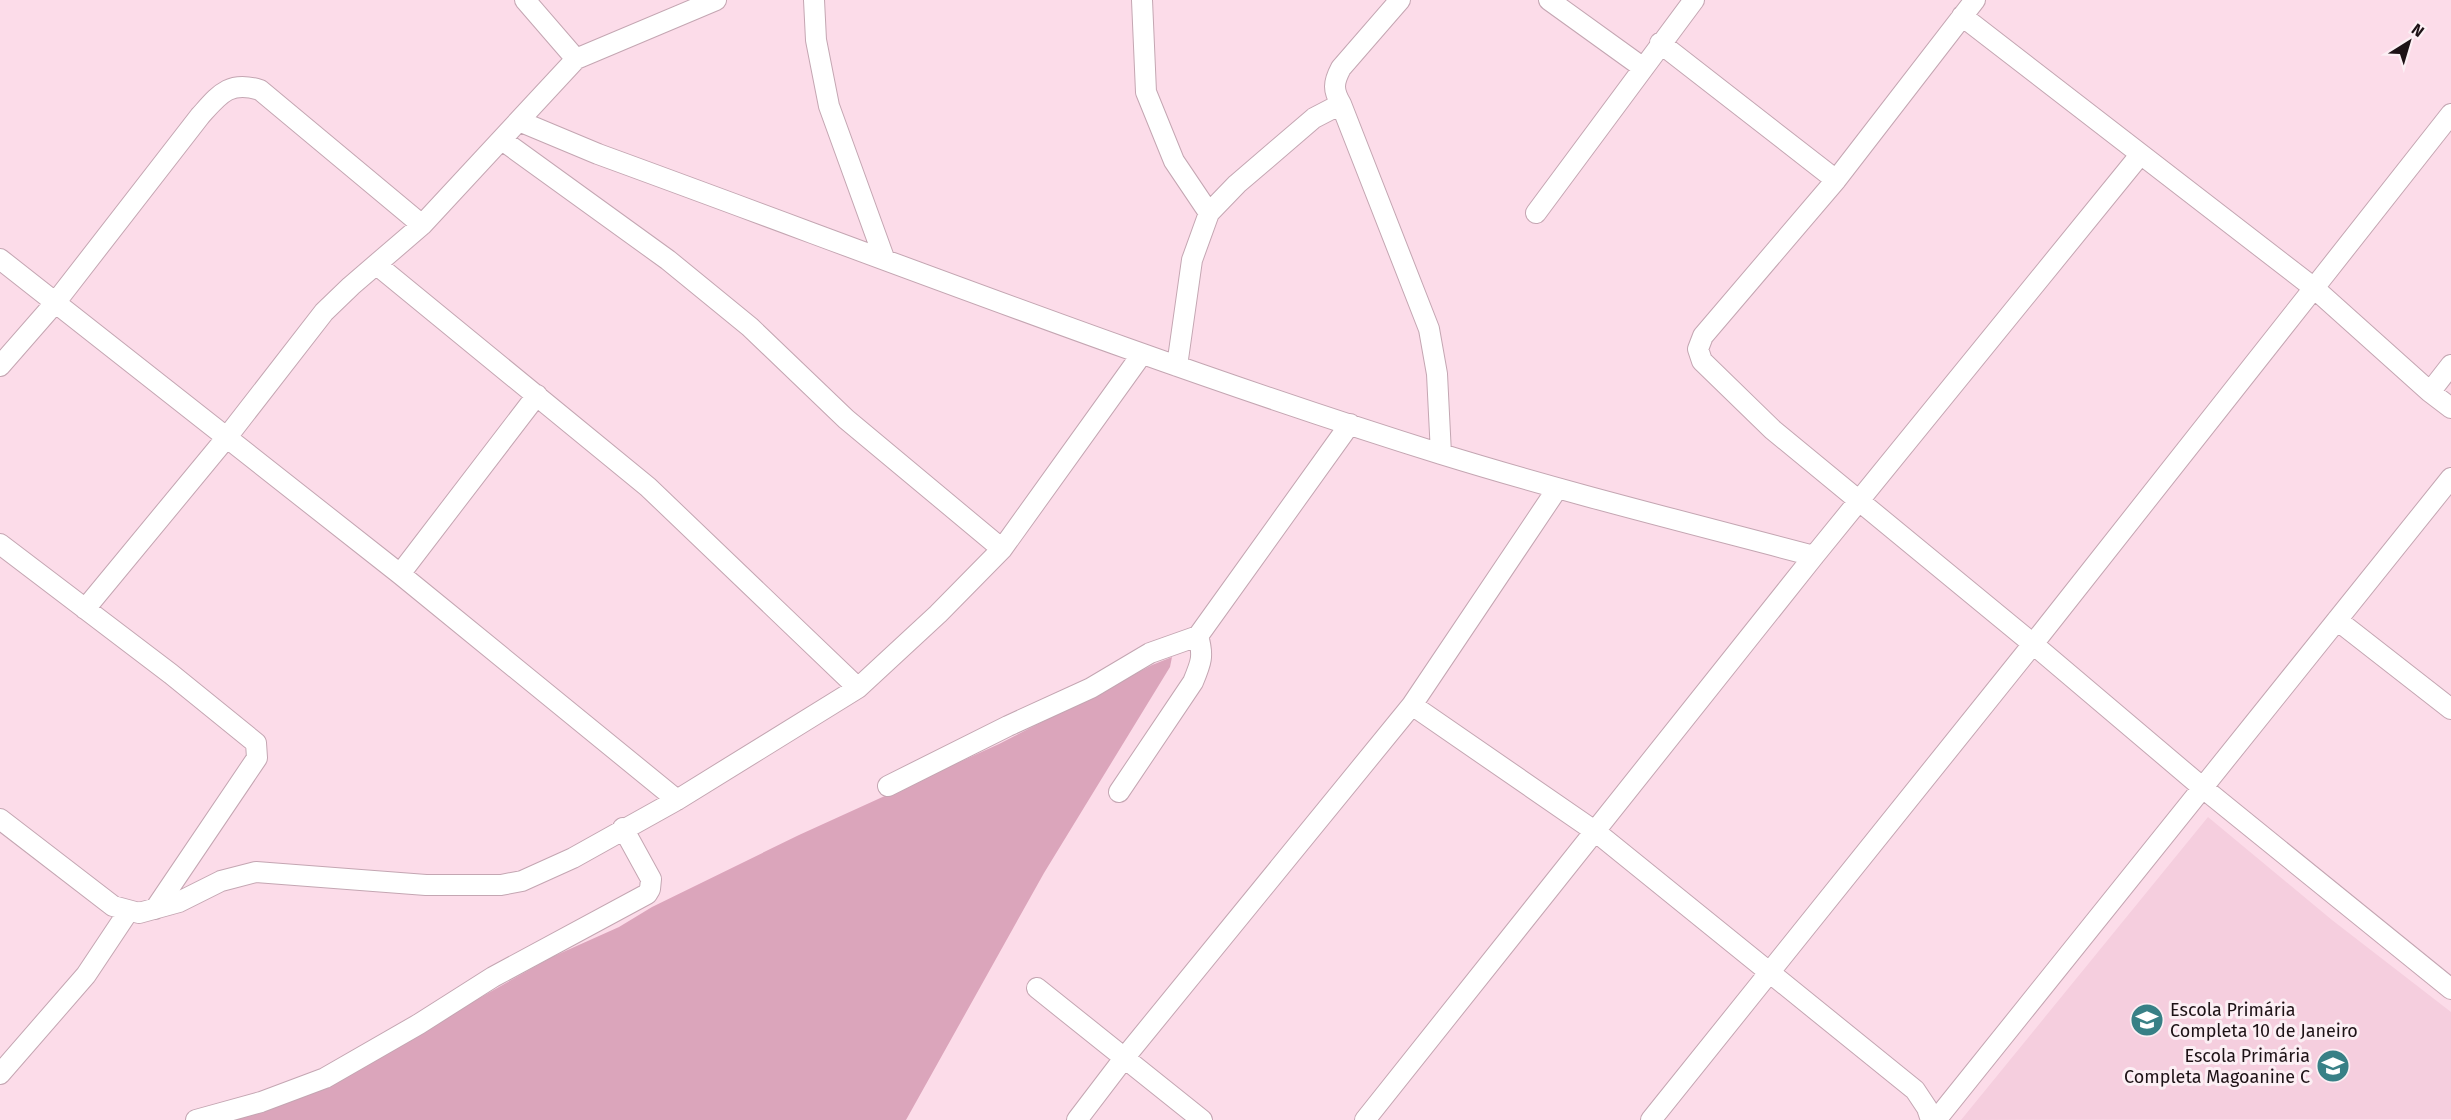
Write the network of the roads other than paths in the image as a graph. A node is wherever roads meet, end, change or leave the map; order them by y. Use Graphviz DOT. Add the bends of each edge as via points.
graph roads {
  1 [pos="525,0"];
  2 [pos="716,0"];
  3 [pos="814,0"];
  4 [pos="1142,0"];
  5 [pos="1549,0"];
  6 [pos="1694,0"];
  7 [pos="1975,0"];
  8 [pos="1391,3"];
  9 [pos="1962,16"];
  10 [pos="1660,43"];
  11 [pos="576,59"];
  12 [pos="1642,67"];
  13 [pos="1341,104"];
  14 [pos="2451,114"];
  15 [pos="519,121"];
  16 [pos="502,140"];
  17 [pos="2140,155"];
  18 [pos="1836,180"];
  19 [pos="1209,213"];
  20 [pos="1536,213"];
  21 [pos="422,225"];
  22 [pos="884,258"];
  23 [pos="0,259"];
  24 [pos="377,265"];
  25 [pos="2314,288"];
  26 [pos="55,303"];
  27 [pos="1142,354"];
  28 [pos="2451,365"];
  29 [pos="0,366"];
  30 [pos="1177,366"];
  31 [pos="2430,392"];
  32 [pos="537,395"];
  33 [pos="2451,408"];
  34 [pos="1350,424"];
  35 [pos="227,437"];
  36 [pos="1441,454"];
  37 [pos="2451,478"];
  38 [pos="1557,489"];
  39 [pos="1859,501"];
  40 [pos="0,543"];
  41 [pos="1002,549"];
  42 [pos="1814,556"];
  43 [pos="400,574"];
  44 [pos="85,609"];
  45 [pos="2337,620"];
  46 [pos="1198,636"];
  47 [pos="2034,644"];
  48 [pos="858,688"];
  49 [pos="1412,705"];
  50 [pos="2451,709"];
  51 [pos="888,786"];
  52 [pos="2204,788"];
  53 [pos="1119,792"];
  54 [pos="677,800"];
  55 [pos="0,819"];
  56 [pos="623,828"];
  57 [pos="1596,832"];
  58 [pos="155,909"];
  59 [pos="128,912"];
  60 [pos="1771,971"];
  61 [pos="1037,988"];
  62 [pos="2451,989"];
  63 [pos="1125,1057"];
  64 [pos="0,1074"];
  65 [pos="196,1120"];
  66 [pos="1077,1120"];
  67 [pos="1202,1120"];
  68 [pos="1365,1120"];
  69 [pos="1651,1120"];
  70 [pos="1931,1120"];
  71 [pos="1936,1120"];
  1 -- 11 [label="street"];
  2 -- 11 [label="street"];
  3 -- 22 [label="street" via="816,40 830,106"];
  4 -- 19 [label="street" via="1146,92 1174,160"];
  5 -- 12 [label="street"];
  6 -- 10 [label="street"];
  7 -- 9 [label="street"];
  8 -- 13 [label="street" via="1334,81 1334,92"];
  9 -- 17 [label="street"];
  9 -- 18 [label="street"];
  10 -- 12 [label="street"];
  10 -- 18 [label="street"];
  11 -- 15 [label="street"];
  12 -- 20 [label="street"];
  13 -- 19 [label="street" via="1314,118"];
  13 -- 36 [label="street" via="1429,329 1437,374"];
  14 -- 25 [label="street"];
  15 -- 16 [label="street"];
  15 -- 22 [label="street" via="598,154"];
  16 -- 21 [label="street"];
  16 -- 41 [label="street" via="668,260 750,327 846,419"];
  17 -- 25 [label="street"];
  17 -- 39 [label="street"];
  18 -- 39 [label="street" via="1703,336 1698,349 1702,361 1773,430"];
  19 -- 30 [label="street" via="1192,260"];
  21 -- 24 [label="street"];
  21 -- 26 [label="street" via="260,90 236,86 221,93 200,116"];
  22 -- 27 [label="street"];
  23 -- 26 [label="street"];
  24 -- 32 [label="street"];
  24 -- 35 [label="street" via="324,312"];
  25 -- 31 [label="street"];
  25 -- 47 [label="street"];
  26 -- 29 [label="street"];
  26 -- 35 [label="street"];
  27 -- 30 [label="street"];
  27 -- 41 [label="street"];
  28 -- 31 [label="street"];
  30 -- 34 [label="street"];
  31 -- 33 [label="street"];
  32 -- 43 [label="street"];
  32 -- 48 [label="street" via="648,487"];
  34 -- 36 [label="street"];
  34 -- 46 [label="street"];
  35 -- 43 [label="street"];
  35 -- 44 [label="street"];
  36 -- 38 [label="street"];
  37 -- 45 [label="street"];
  38 -- 42 [label="street"];
  38 -- 49 [label="street"];
  39 -- 42 [label="street"];
  39 -- 47 [label="street"];
  40 -- 44 [label="street"];
  41 -- 48 [label="street"];
  42 -- 57 [label="street"];
  43 -- 54 [label="street"];
  44 -- 58 [label="street" via="256,743 257,758"];
  45 -- 50 [label="street"];
  45 -- 52 [label="street"];
  46 -- 51 [label="street" via="1150,653 1091,688"];
  46 -- 53 [label="street" via="1203,651 1193,682"];
  47 -- 52 [label="street"];
  47 -- 60 [label="street"];
  48 -- 54 [label="street"];
  49 -- 57 [label="street"];
  49 -- 63 [label="street"];
  52 -- 62 [label="street"];
  52 -- 71 [label="street"];
  54 -- 56 [label="street"];
  55 -- 59 [label="street" via="113,906"];
  56 -- 58 [label="street" via="573,858 522,881 501,885 426,885 256,872 220,881 179,902"];
  56 -- 65 [label="street" via="651,879 647,894 493,976 325,1078 261,1102"];
  57 -- 60 [label="street"];
  57 -- 68 [label="street"];
  58 -- 59 [label="street"];
  59 -- 64 [label="street" via="86,975"];
  60 -- 69 [label="street"];
  60 -- 70 [label="street" via="1915,1090"];
  61 -- 63 [label="street"];
  63 -- 66 [label="street"];
  63 -- 67 [label="street"];
}
